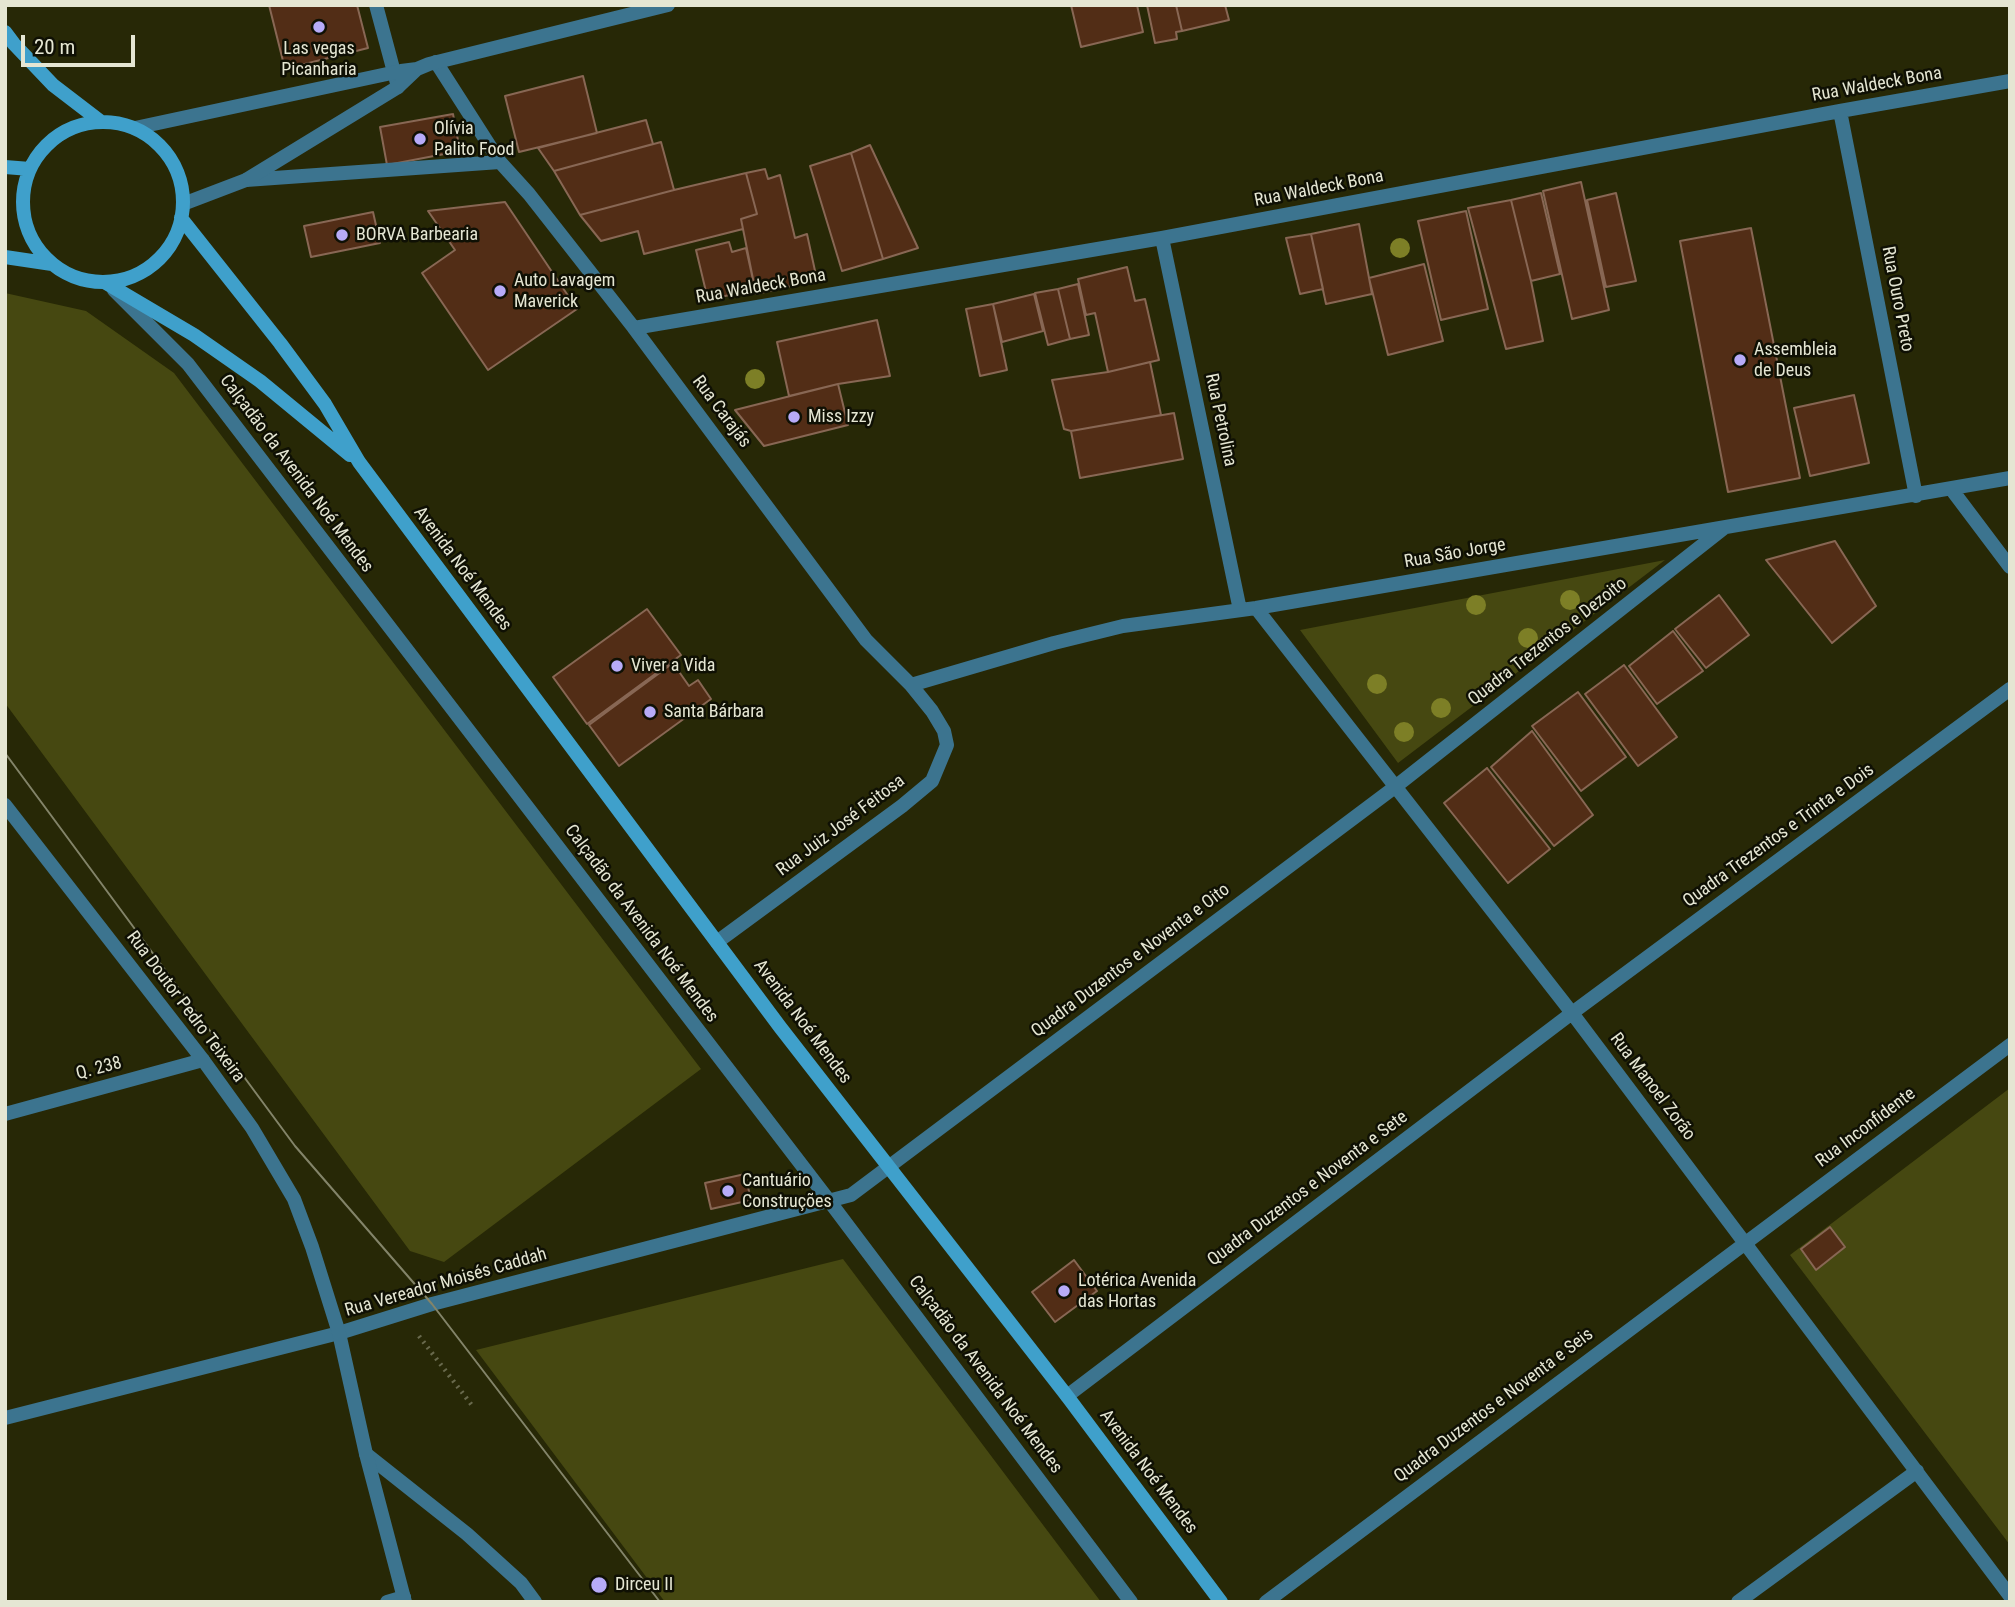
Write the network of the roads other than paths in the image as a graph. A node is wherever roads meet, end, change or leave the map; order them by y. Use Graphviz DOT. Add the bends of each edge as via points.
graph roads {
  1 [pos="376,5"];
  2 [pos="668,5"];
  3 [pos="5,32"];
  4 [pos="436,62"];
  5 [pos="417,69"];
  6 [pos="392,72"];
  7 [pos="2010,81"];
  8 [pos="398,87"];
  9 [pos="1840,111"];
  10 [pos="100,121"];
  11 [pos="135,128"];
  12 [pos="500,162"];
  13 [pos="5,167"];
  14 [pos="30,169"];
  15 [pos="246,180"];
  16 [pos="182,211"];
  17 [pos="1162,238"];
  18 [pos="5,257"];
  19 [pos="52,264"];
  20 [pos="106,282"];
  21 [pos="634,328"];
  22 [pos="359,462"];
  23 [pos="2010,478"];
  24 [pos="1951,489"];
  25 [pos="1916,496"];
  26 [pos="1724,528"];
  27 [pos="2010,567"];
  28 [pos="1256,607"];
  29 [pos="1240,610"];
  30 [pos="911,685"];
  31 [pos="2010,689"];
  32 [pos="1395,787"];
  33 [pos="5,804"];
  34 [pos="717,942"];
  35 [pos="1572,1013"];
  36 [pos="2010,1045"];
  37 [pos="203,1060"];
  38 [pos="5,1114"];
  39 [pos="890,1166"];
  40 [pos="830,1202"];
  41 [pos="1745,1242"];
  42 [pos="339,1333"];
  43 [pos="1067,1396"];
  44 [pos="5,1418"];
  45 [pos="366,1454"];
  46 [pos="1917,1471"];
  47 [pos="2010,1596"];
  48 [pos="404,1600"];
  49 [pos="387,1602"];
  50 [pos="535,1602"];
  51 [pos="1131,1602"];
  52 [pos="1221,1602"];
  53 [pos="1266,1602"];
  54 [pos="1738,1602"];
  1 -- 6 [label="street"];
  2 -- 4 [label="street"];
  3 -- 10 [label="main road" via="54,85"];
  4 -- 5 [label="street"];
  4 -- 12 [label="street, Rua Carajás"];
  5 -- 6 [label="street"];
  5 -- 8 [label="street"];
  6 -- 8 [label="street"];
  6 -- 11 [label="street"];
  7 -- 9 [label="street, Rua Waldeck Bona"];
  8 -- 15 [label="street"];
  9 -- 17 [label="street, Rua Waldeck Bona"];
  9 -- 25 [label="street, Rua Ouro Preto"];
  10 -- 11 [label="main road"];
  10 -- 14 [label="main road" via="76,125 55,137"];
  11 -- 16 [label="main road" via="155,141 170,159 181,181"];
  12 -- 15 [label="street"];
  12 -- 21 [label="street, Rua Carajás"];
  13 -- 14 [label="main road"];
  14 -- 19 [label="main road" via="23,194 25,220 34,244"];
  15 -- 16 [label="street"];
  16 -- 20 [label="main road" via="172,243 155,263 132,277"];
  16 -- 22 [label="main road, Avenida Noé Mendes" via="325,404"];
  17 -- 21 [label="street, Rua Waldeck Bona"];
  17 -- 29 [label="street, Rua Petrolina"];
  18 -- 19 [label="main road"];
  19 -- 20 [label="main road" via="87,281"];
  20 -- 22 [label="main road, Avenida Noé Mendes" via="260,381"];
  20 -- 40 [label="street, Calçadão da Avenida Noé Mendes" via="188,364"];
  21 -- 30 [label="street, Rua Carajás" via="866,640"];
  22 -- 34 [label="main road, Avenida Noé Mendes"];
  23 -- 24 [label="street, Rua São Jorge"];
  24 -- 25 [label="street, Rua São Jorge"];
  24 -- 27 [label="street"];
  25 -- 26 [label="street, Rua São Jorge"];
  26 -- 28 [label="street, Rua São Jorge"];
  26 -- 32 [label="street, Quadra Trezentos e Dezoito"];
  28 -- 29 [label="street, Rua São Jorge"];
  28 -- 32 [label="street, Rua Manoel Zorão"];
  29 -- 30 [label="street, Rua São Jorge" via="1123,626"];
  30 -- 34 [label="street, Rua Juiz José Feitosa" via="944,730 947,745 932,781"];
  31 -- 35 [label="street, Quadra Trezentos e Trinta e Dois"];
  32 -- 35 [label="street, Rua Manoel Zorão"];
  32 -- 39 [label="street, Quadra Duzentos e Noventa e Oito"];
  33 -- 37 [label="street, Rua Doutor Pedro Teixeira"];
  34 -- 39 [label="main road, Avenida Noé Mendes"];
  35 -- 41 [label="street, Rua Manoel Zorão"];
  35 -- 43 [label="street, Quadra Duzentos e Noventa e Sete"];
  36 -- 41 [label="street, Rua Inconfidente"];
  37 -- 38 [label="street, Q. 238"];
  37 -- 42 [label="street, Rua Doutor Pedro Teixeira" via="259,1139 294,1199"];
  39 -- 40 [label="street, Rua Vereador Moisés Caddah" via="851,1195"];
  39 -- 43 [label="main road, Avenida Noé Mendes"];
  40 -- 42 [label="street, Rua Vereador Moisés Caddah" via="432,1304"];
  40 -- 51 [label="street, Calçadão da Avenida Noé Mendes"];
  41 -- 46 [label="street, Rua Manoel Zorão"];
  41 -- 53 [label="street, Quadra Duzentos e Noventa e Seis"];
  42 -- 44 [label="street, Rua Vereador Moisés Caddah"];
  42 -- 45 [label="street, Rua Doutor Pedro Teixeira"];
  43 -- 52 [label="main road, Avenida Noé Mendes"];
  45 -- 48 [label="street, Rua Doutor Pedro Teixeira"];
  45 -- 50 [label="street" via="467,1534 521,1583"];
  46 -- 47 [label="street, Rua Manoel Zorão"];
  46 -- 54 [label="street"];
  48 -- 49 [label="street"];
}
